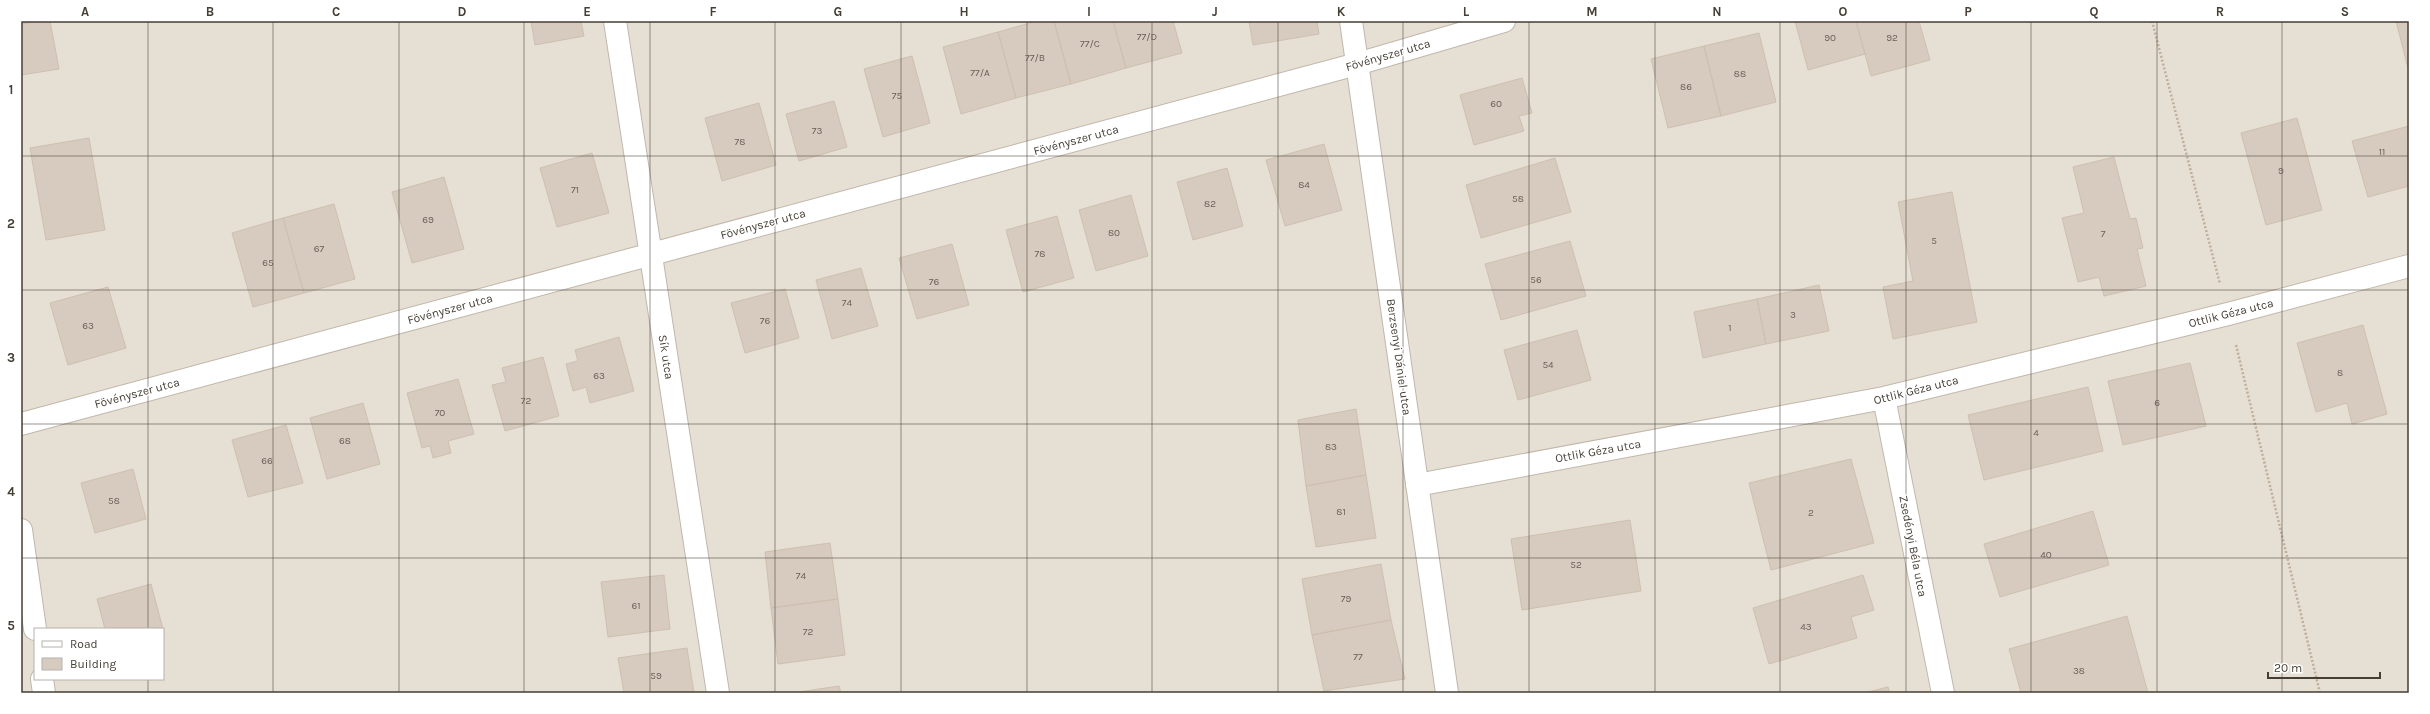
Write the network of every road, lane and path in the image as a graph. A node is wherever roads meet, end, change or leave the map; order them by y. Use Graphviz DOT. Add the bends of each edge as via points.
graph roads {
  1 [pos="615,21"];
  2 [pos="1351,21"];
  3 [pos="1504,21"];
  4 [pos="2152,21"];
  5 [pos="1357,64"];
  6 [pos="651,255"];
  7 [pos="2409,266"];
  8 [pos="2228,314"];
  9 [pos="1884,398"];
  10 [pos="21,424"];
  11 [pos="1417,485"];
  12 [pos="21,530"];
  13 [pos="35,628"];
  14 [pos="42,680"];
  15 [pos="44,693"];
  16 [pos="718,693"];
  17 [pos="1446,693"];
  18 [pos="1943,693"];
  19 [pos="2320,693"];
  1 -- 6 [label="street, Sík utca"];
  2 -- 5 [label="street, Berzsenyi Dániel utca"];
  3 -- 5 [label="street, Fövényszer utca"];
  4 -- 8 [label="path"];
  5 -- 6 [label="street, Fövényszer utca"];
  5 -- 11 [label="street, Berzsenyi Dániel utca"];
  6 -- 10 [label="street, Fövényszer utca"];
  6 -- 16 [label="street, Sík utca"];
  7 -- 8 [label="street, Ottlik Géza utca"];
  8 -- 9 [label="street, Ottlik Géza utca"];
  8 -- 19 [label="path"];
  9 -- 11 [label="street, Ottlik Géza utca"];
  9 -- 18 [label="street, Zsedényi Béla utca"];
  11 -- 17 [label="street, Berzsenyi Dániel utca"];
  12 -- 13 [label="street"];
  14 -- 15 [label="street"];
}
